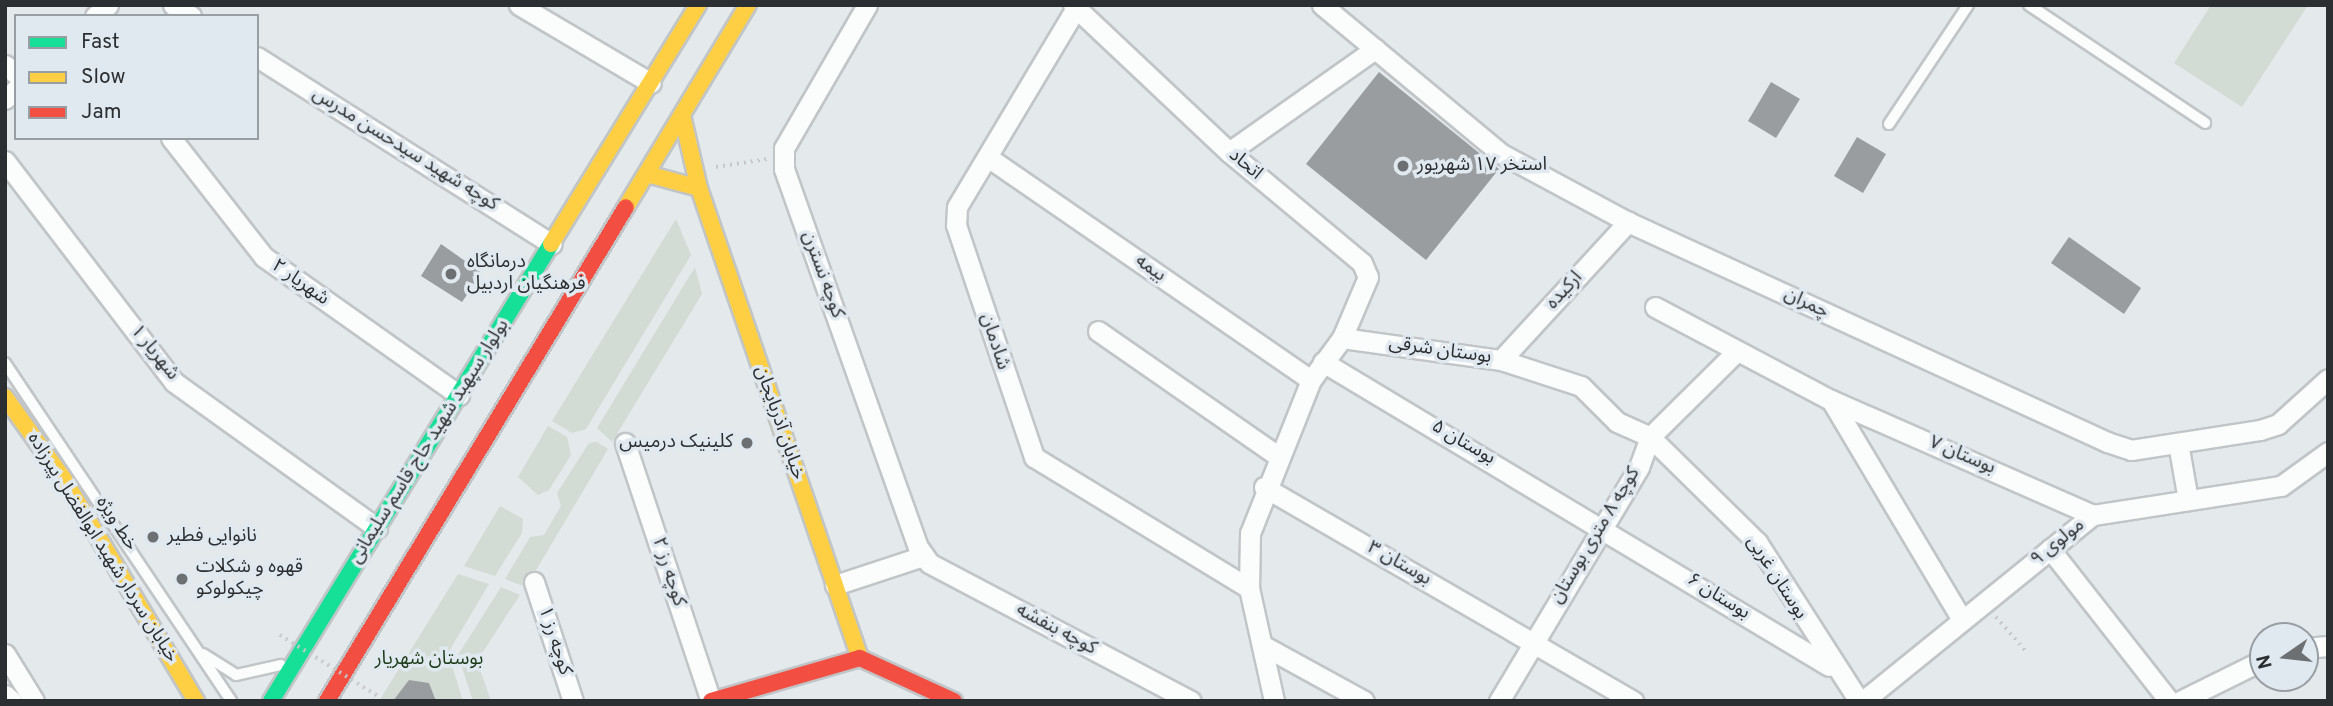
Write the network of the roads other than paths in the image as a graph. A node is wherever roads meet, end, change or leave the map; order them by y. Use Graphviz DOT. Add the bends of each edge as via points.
graph roads {
  1 [pos="519,5"];
  2 [pos="698,5"];
  3 [pos="748,5"];
  4 [pos="867,5"];
  5 [pos="1322,5"];
  6 [pos="1968,5"];
  7 [pos="2029,5"];
  8 [pos="1075,6"];
  9 [pos="1375,49"];
  10 [pos="259,58"];
  11 [pos="651,83"];
  12 [pos="682,115"];
  13 [pos="2205,123"];
  14 [pos="1889,124"];
  15 [pos="174,140"];
  16 [pos="1229,152"];
  17 [pos="989,158"];
  18 [pos="5,161"];
  19 [pos="647,174"];
  20 [pos="699,188"];
  21 [pos="1628,222"];
  22 [pos="552,244"];
  23 [pos="1655,307"];
  24 [pos="1098,331"];
  25 [pos="1342,338"];
  26 [pos="543,348"];
  27 [pos="1736,352"];
  28 [pos="1502,359"];
  29 [pos="1323,362"];
  30 [pos="5,363"];
  31 [pos="2328,379"];
  32 [pos="1311,380"];
  33 [pos="5,397"];
  34 [pos="1831,400"];
  35 [pos="455,401"];
  36 [pos="1650,437"];
  37 [pos="625,443"];
  38 [pos="2178,443"];
  39 [pos="2328,452"];
  40 [pos="1278,456"];
  41 [pos="1264,487"];
  42 [pos="2188,500"];
  43 [pos="2093,515"];
  44 [pos="1602,524"];
  45 [pos="377,528"];
  46 [pos="2050,549"];
  47 [pos="923,556"];
  48 [pos="534,582"];
  49 [pos="835,585"];
  50 [pos="1249,588"];
  51 [pos="1961,618"];
  52 [pos="1534,641"];
  53 [pos="1264,646"];
  54 [pos="201,653"];
  55 [pos="5,654"];
  56 [pos="297,657"];
  57 [pos="860,658"];
  58 [pos="2249,667"];
  59 [pos="1833,669"];
  60 [pos="5,695"];
  61 [pos="12,701"];
  62 [pos="34,701"];
  63 [pos="196,701"];
  64 [pos="231,701"];
  65 [pos="271,701"];
  66 [pos="327,701"];
  67 [pos="573,701"];
  68 [pos="711,701"];
  69 [pos="954,701"];
  70 [pos="1191,701"];
  71 [pos="1274,701"];
  72 [pos="1364,701"];
  73 [pos="1499,701"];
  74 [pos="1633,701"];
  75 [pos="1861,701"];
  76 [pos="2169,701"];
  77 [pos="2180,701"];
  1 -- 11 [label="street"];
  2 -- 11 [label="main road, بولوار سپهبد شهید حاج قاسم سلیمانی"];
  3 -- 12 [label="main road"];
  4 -- 47 [label="street, کوچه نسترن" via="783,156"];
  5 -- 9 [label="street, چمران"];
  6 -- 14 [label="lane"];
  7 -- 13 [label="lane"];
  8 -- 16 [label="street, اتحاد"];
  8 -- 17 [label="street, شادمان"];
  9 -- 16 [label="street"];
  9 -- 21 [label="street, چمران" via="1500,153"];
  10 -- 22 [label="street, کوچه شهید سیدحسن مدرس"];
  11 -- 22 [label="main road, بولوار سپهبد شهید حاج قاسم سلیمانی"];
  12 -- 19 [label="main road"];
  12 -- 20 [label="main road, خیابان آذربایجان"];
  15 -- 35 [label="street, شهریار ۲" via="264,257"];
  16 -- 25 [label="street, اتحاد" via="1362,263 1368,289"];
  17 -- 32 [label="street, بیمه"];
  17 -- 50 [label="street, شادمان" via="954,216 1034,457"];
  18 -- 45 [label="street, شهریار ۱" via="174,382"];
  19 -- 20 [label="main road"];
  19 -- 26 [label="main road"];
  20 -- 49 [label="main road, خیابان آذربایجان"];
  21 -- 28 [label="street, ارکیده"];
  21 -- 38 [label="street, چمران" via="2107,442 2131,450"];
  22 -- 35 [label="main road, بولوار سپهبد شهید حاج قاسم سلیمانی"];
  23 -- 27 [label="street, بوستان ۷"];
  24 -- 40 [label="street"];
  25 -- 28 [label="street, بوستان شرقی"];
  25 -- 29 [label="street"];
  26 -- 35 [label="main road" via="516,362 465,435 451,432"];
  26 -- 66 [label="main road"];
  27 -- 34 [label="street, بوستان ۷"];
  27 -- 36 [label="street, کوچه ۸ متری بوستان"];
  28 -- 36 [label="street, بوستان شرقی" via="1581,386 1617,422"];
  29 -- 32 [label="street"];
  29 -- 44 [label="street, بوستان ۵"];
  30 -- 54 [label="lane, خط ویژه"];
  31 -- 38 [label="street, چمران" via="2278,424"];
  32 -- 40 [label="street"];
  33 -- 63 [label="main road, خیابان سردار شهید ابوالفضل پیرزاده" via="63,478"];
  34 -- 43 [label="street, بوستان ۷"];
  34 -- 51 [label="street"];
  35 -- 45 [label="main road, بولوار سپهبد شهید حاج قاسم سلیمانی"];
  36 -- 44 [label="street, کوچه ۸ متری بوستان"];
  36 -- 59 [label="street, بوستان غربی" via="1757,542"];
  37 -- 68 [label="street, کوچه رز ۲"];
  38 -- 42 [label="street"];
  39 -- 42 [label="street, مولوی ۹" via="2281,486"];
  40 -- 41 [label="street"];
  41 -- 50 [label="street" via="1250,533"];
  41 -- 52 [label="street, بوستان ۳"];
  42 -- 43 [label="street, مولوی ۹"];
  43 -- 46 [label="street, مولوی ۹"];
  44 -- 52 [label="street, کوچه ۸ متری بوستان"];
  44 -- 59 [label="street, بوستان ۶"];
  45 -- 56 [label="main road, بولوار سپهبد شهید حاج قاسم سلیمانی"];
  46 -- 51 [label="street, مولوی ۹"];
  46 -- 76 [label="street"];
  47 -- 49 [label="street"];
  47 -- 70 [label="street, کوچه بنفشه"];
  48 -- 67 [label="street, کوچه رز ۱"];
  49 -- 57 [label="main road, خیابان آذربایجان"];
  50 -- 53 [label="street"];
  51 -- 75 [label="street, مولوی ۹"];
  52 -- 73 [label="street, کوچه ۸ متری بوستان"];
  52 -- 74 [label="street, بوستان ۳"];
  53 -- 71 [label="street"];
  53 -- 72 [label="street"];
  54 -- 56 [label="lane, خط ویژه" via="236,675 265,674"];
  54 -- 64 [label="lane, خط ویژه"];
  55 -- 62 [label="street"];
  56 -- 65 [label="main road, بولوار سپهبد شهید حاج قاسم سلیمانی"];
  57 -- 68 [label="main road"];
  57 -- 69 [label="main road"];
  58 -- 77 [label="street"];
  59 -- 75 [label="street, بوستان غربی"];
  60 -- 61 [label="street"];
}
